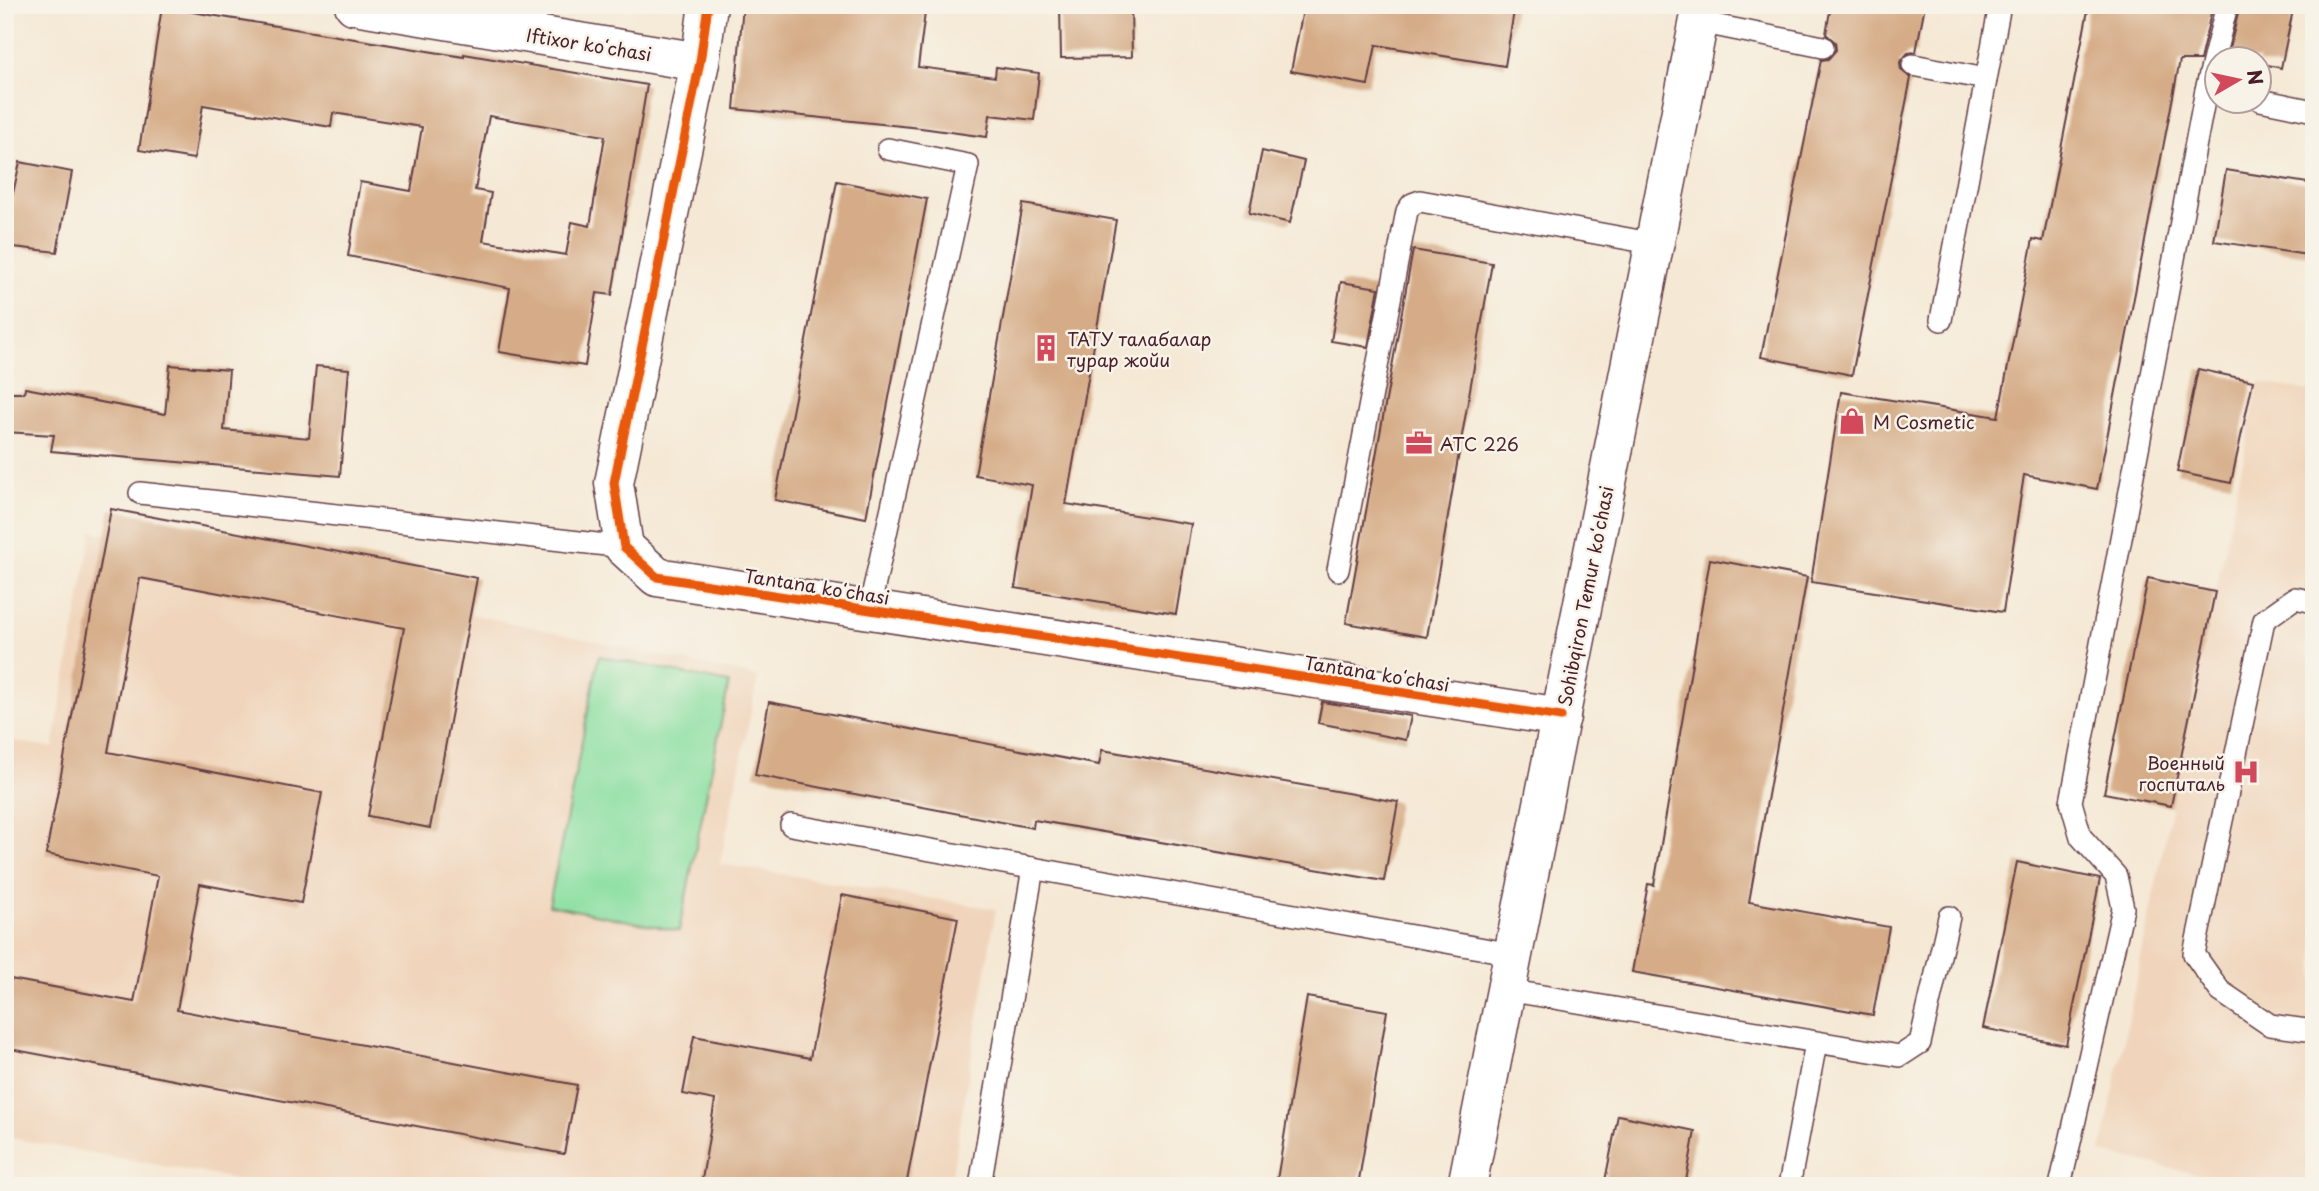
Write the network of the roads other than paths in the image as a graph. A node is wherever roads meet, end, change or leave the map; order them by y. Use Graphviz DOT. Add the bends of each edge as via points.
graph roads {
  1 [pos="354,5"];
  2 [pos="708,5"];
  3 [pos="2000,5"];
  4 [pos="2227,5"];
  5 [pos="1701,14"];
  6 [pos="2219,46"];
  7 [pos="1823,47"];
  8 [pos="700,62"];
  9 [pos="1913,65"];
  10 [pos="1986,79"];
  11 [pos="2274,103"];
  12 [pos="2314,111"];
  13 [pos="2206,116"];
  14 [pos="888,149"];
  15 [pos="1656,244"];
  16 [pos="1941,320"];
  17 [pos="140,493"];
  18 [pos="624,547"];
  19 [pos="1338,570"];
  20 [pos="2314,602"];
  21 [pos="869,610"];
  22 [pos="1561,717"];
  23 [pos="791,824"];
  24 [pos="1033,868"];
  25 [pos="1949,917"];
  26 [pos="1510,972"];
  27 [pos="2314,1031"];
  28 [pos="1816,1043"];
  29 [pos="980,1186"];
  30 [pos="1467,1186"];
  31 [pos="1789,1186"];
  32 [pos="2060,1186"];
  1 -- 8 [label="street, Iftixor koʻchasi"];
  2 -- 8 [label="street"];
  3 -- 10 [label="lane"];
  4 -- 6 [label="lane"];
  5 -- 7 [label="lane"];
  5 -- 15 [label="street, Sohibqiron Temur koʻchasi"];
  8 -- 18 [label="street" via="614,483"];
  9 -- 10 [label="lane"];
  10 -- 16 [label="lane"];
  11 -- 12 [label="lane"];
  13 -- 32 [label="lane" via="2071,802 2081,837 2116,876 2123,908"];
  14 -- 21 [label="lane" via="968,164"];
  15 -- 19 [label="lane" via="1420,201 1412,204 1407,211"];
  15 -- 22 [label="street, Sohibqiron Temur koʻchasi"];
  17 -- 18 [label="lane"];
  18 -- 21 [label="street, Tantana koʻchasi" via="657,577"];
  20 -- 27 [label="lane" via="2295,598 2264,620 2194,954 2220,991 2270,1025"];
  21 -- 22 [label="street, Tantana koʻchasi"];
  22 -- 26 [label="street, Sohibqiron Temur koʻchasi"];
  23 -- 24 [label="lane"];
  24 -- 26 [label="lane"];
  24 -- 29 [label="lane"];
  25 -- 28 [label="lane" via="1920,1043 1900,1056"];
  26 -- 28 [label="lane"];
  26 -- 30 [label="street, Sohibqiron Temur koʻchasi"];
  28 -- 31 [label="lane"];
}
